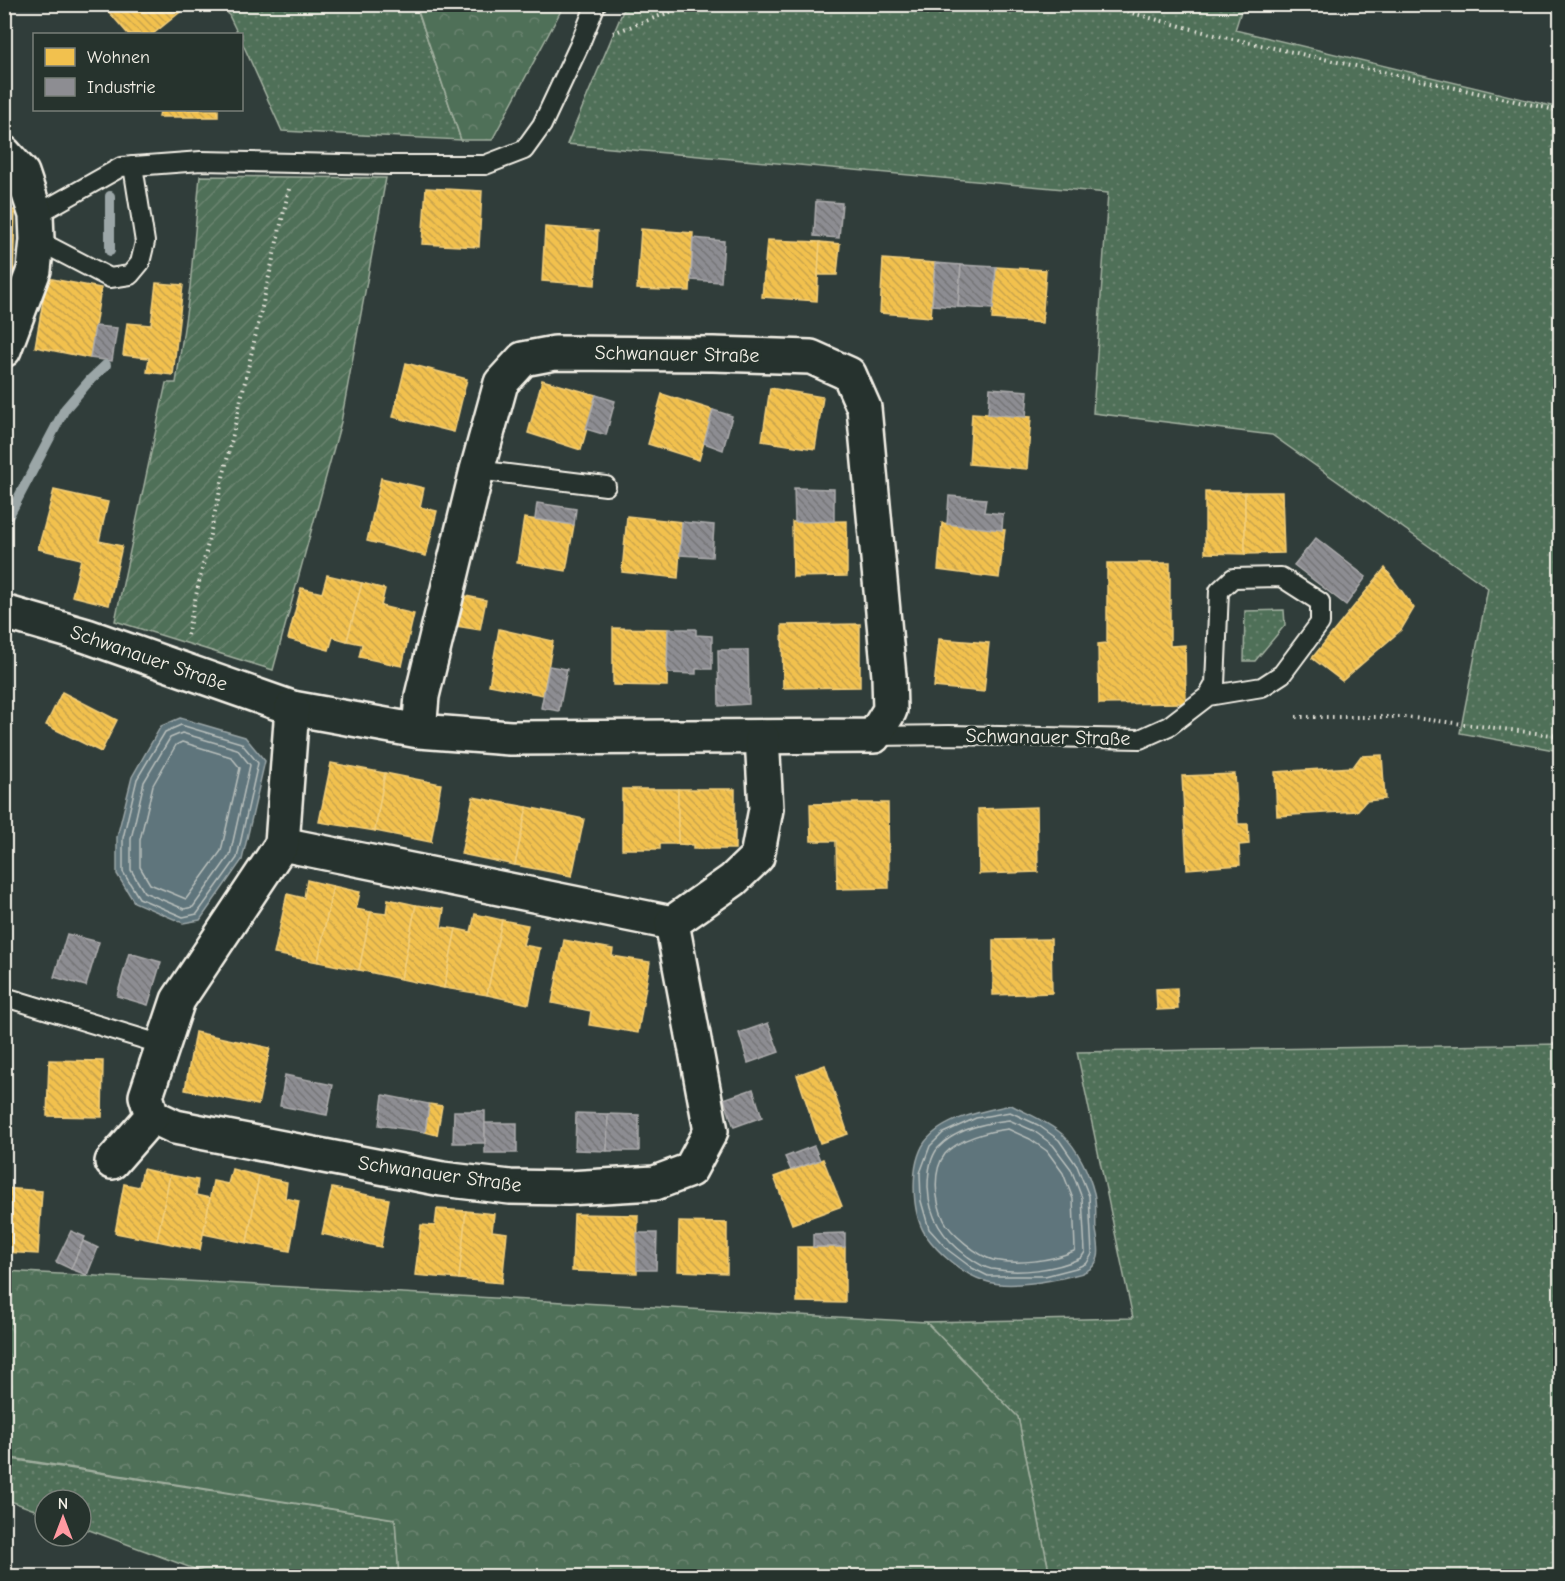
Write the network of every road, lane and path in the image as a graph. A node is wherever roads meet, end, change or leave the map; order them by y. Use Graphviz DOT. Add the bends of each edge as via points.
graph roads {
  1 [pos="596,4"];
  2 [pos="692,4"];
  3 [pos="1098,4"];
  4 [pos="579,46"];
  5 [pos="1560,111"];
  6 [pos="4,153"];
  7 [pos="295,164"];
  8 [pos="133,166"];
  9 [pos="36,227"];
  10 [pos="4,350"];
  11 [pos="477,470"];
  12 [pos="606,486"];
  13 [pos="4,612"];
  14 [pos="180,668"];
  15 [pos="1208,696"];
  16 [pos="292,708"];
  17 [pos="1296,717"];
  18 [pos="419,731"];
  19 [pos="874,736"];
  20 [pos="1560,736"];
  21 [pos="762,737"];
  22 [pos="282,844"];
  23 [pos="672,923"];
  24 [pos="5,998"];
  25 [pos="163,1045"];
  26 [pos="152,1116"];
  27 [pos="112,1162"];
  1 -- 4 [label="lane"];
  2 -- 4 [label="path"];
  3 -- 5 [label="path" via="1215,35"];
  4 -- 7 [label="lane" via="542,125 524,150 485,165"];
  6 -- 9 [label="street" via="22,173"];
  7 -- 8 [label="lane" via="201,161"];
  7 -- 14 [label="path"];
  8 -- 9 [label="lane" via="121,167"];
  8 -- 9 [label="lane" via="145,242 140,263 130,275 110,278"];
  9 -- 10 [label="street" via="34,270"];
  11 -- 12 [label="lane"];
  11 -- 18 [label="street, Schwanauer Straße" via="422,696"];
  11 -- 19 [label="street, Schwanauer Straße" via="501,383 523,359 555,353 811,357 849,374 864,408 890,676 890,710"];
  13 -- 14 [label="street, Schwanauer Straße"];
  14 -- 16 [label="street, Schwanauer Straße"];
  15 -- 15 [label="lane, Schwanauer Straße" via="1262,687 1282,674 1320,622 1320,602 1281,577 1233,578 1218,591 1215,684"];
  15 -- 19 [label="lane, Schwanauer Straße" via="1169,726 1140,739"];
  16 -- 18 [label="street, Schwanauer Straße"];
  16 -- 22 [label="street"];
  17 -- 20 [label="path" via="1406,717"];
  18 -- 21 [label="street, Schwanauer Straße" via="510,738"];
  19 -- 21 [label="street, Schwanauer Straße"];
  21 -- 23 [label="street" via="766,809 757,857 733,880"];
  22 -- 23 [label="street"];
  22 -- 25 [label="street" via="178,1000"];
  23 -- 26 [label="street, Schwanauer Straße" via="711,1131 690,1170 655,1183 510,1187 442,1179 176,1127"];
  24 -- 25 [label="lane"];
  25 -- 26 [label="street" via="146,1096"];
  26 -- 27 [label="street"];
}
